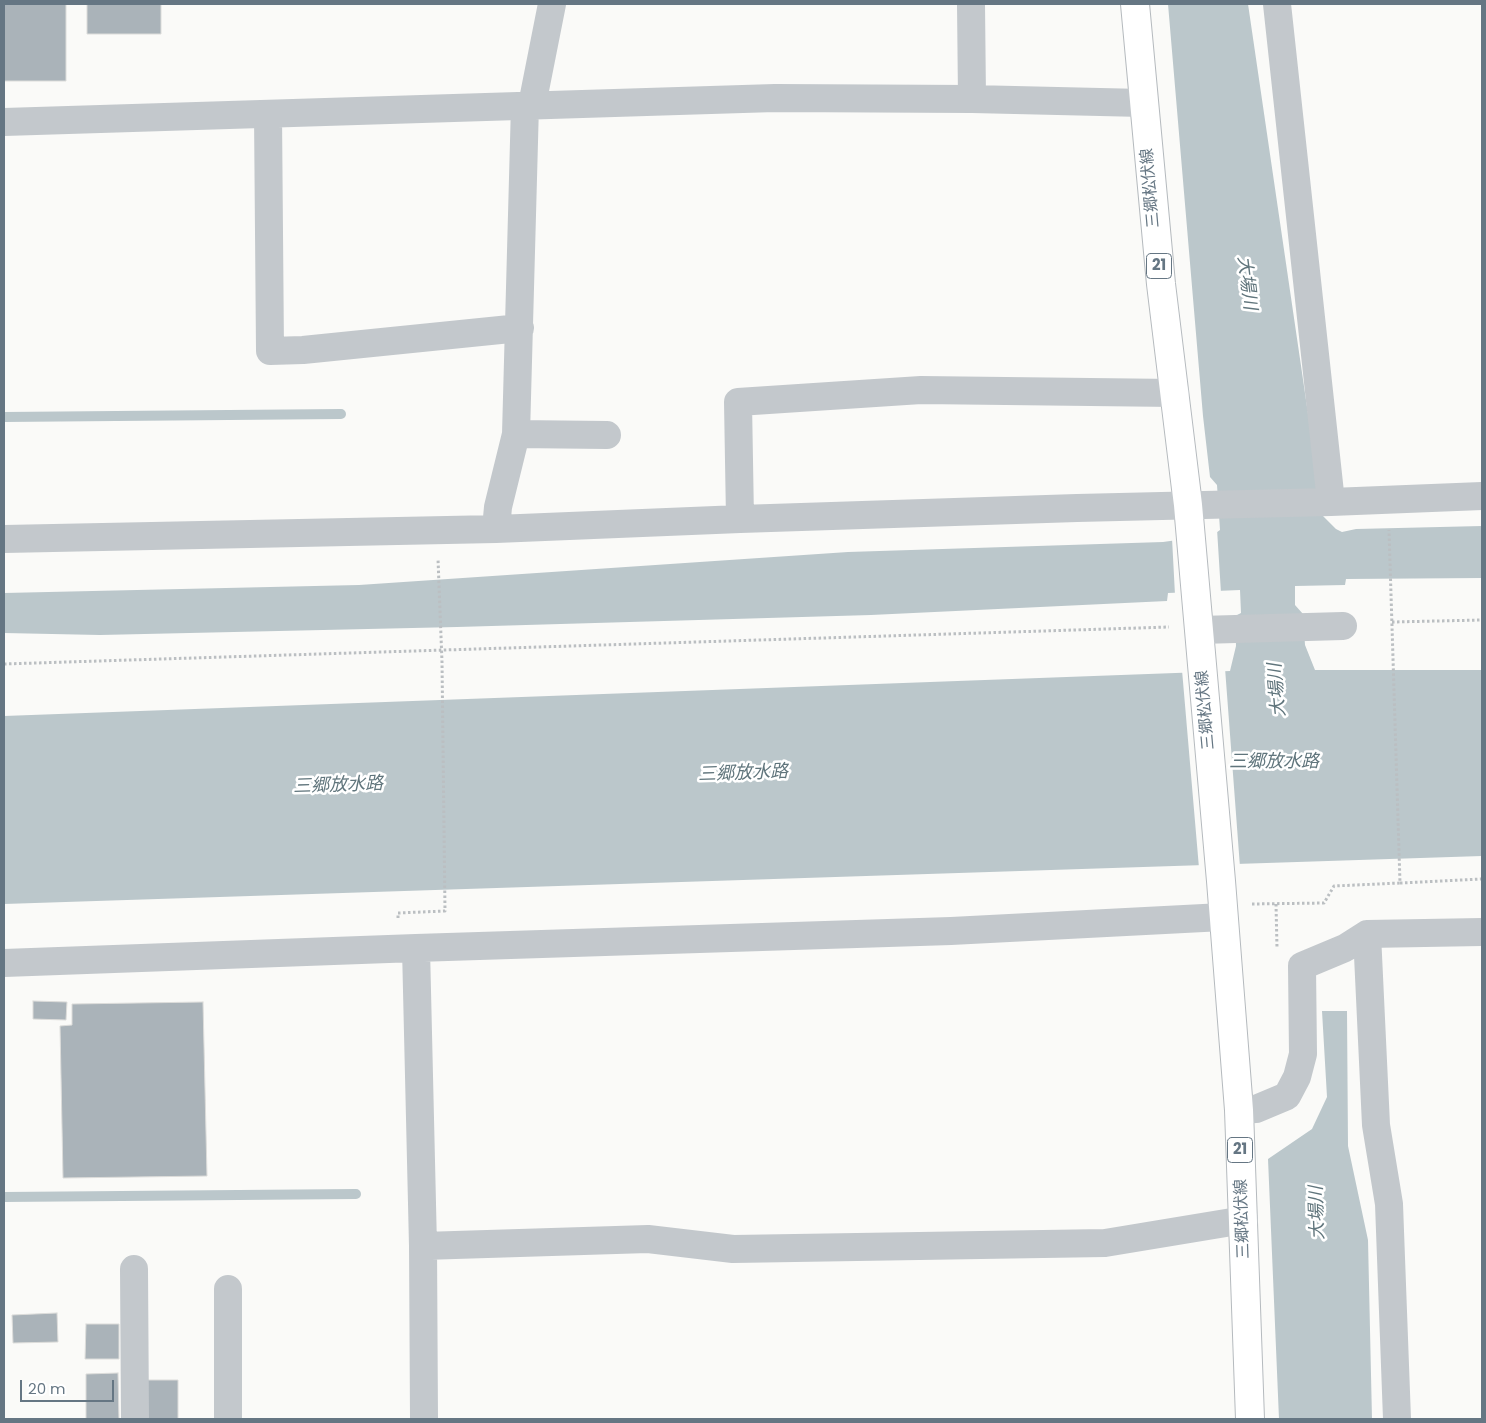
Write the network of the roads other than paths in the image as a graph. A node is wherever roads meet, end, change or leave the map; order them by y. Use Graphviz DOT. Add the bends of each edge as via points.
graph roads {
  1 [pos="552,4"];
  2 [pos="971,4"];
  3 [pos="1135,4"];
  4 [pos="1278,4"];
  5 [pos="972,99"];
  6 [pos="1143,103"];
  7 [pos="528,105"];
  8 [pos="268,114"];
  9 [pos="4,122"];
  10 [pos="520,328"];
  11 [pos="1174,393"];
  12 [pos="516,434"];
  13 [pos="607,435"];
  14 [pos="1482,496"];
  15 [pos="1327,502"];
  16 [pos="1196,512"];
  17 [pos="740,519"];
  18 [pos="496,529"];
  19 [pos="4,539"];
  20 [pos="1343,626"];
  21 [pos="1200,634"];
  22 [pos="1222,901"];
  23 [pos="1482,932"];
  24 [pos="1367,934"];
  25 [pos="416,948"];
  26 [pos="4,963"];
  27 [pos="1238,1110"];
  28 [pos="1244,1220"];
  29 [pos="422,1246"];
  30 [pos="134,1269"];
  31 [pos="228,1289"];
  32 [pos="135,1419"];
  33 [pos="228,1419"];
  34 [pos="424,1419"];
  35 [pos="1250,1419"];
  36 [pos="1397,1419"];
  1 -- 7 [label="street"];
  2 -- 5 [label="street"];
  3 -- 6 [label="main road, 三郷松伏線 / 21"];
  4 -- 15 [label="street"];
  5 -- 6 [label="street"];
  5 -- 7 [label="street" via="775,98"];
  6 -- 11 [label="main road, 三郷松伏線 / 21"];
  7 -- 8 [label="street"];
  7 -- 10 [label="street"];
  8 -- 9 [label="street"];
  8 -- 10 [label="street" via="270,351"];
  10 -- 12 [label="street"];
  11 -- 16 [label="main road, 三郷松伏線 / 21"];
  11 -- 17 [label="street" via="921,390 738,402"];
  12 -- 13 [label="street"];
  12 -- 18 [label="street" via="498,507"];
  14 -- 15 [label="street"];
  15 -- 16 [label="street"];
  16 -- 17 [label="street"];
  16 -- 21 [label="main road, 三郷松伏線 / 21" via="1196,601"];
  17 -- 18 [label="street"];
  18 -- 19 [label="street"];
  20 -- 21 [label="street"];
  21 -- 22 [label="main road, 三郷松伏線 / 21"];
  22 -- 25 [label="street" via="951,931"];
  22 -- 27 [label="main road, 三郷松伏線 / 21"];
  23 -- 24 [label="street"];
  24 -- 27 [label="street" via="1345,948 1302,966 1303,1054 1298,1077 1287,1096 1256,1109"];
  24 -- 36 [label="street" via="1376,1124 1390,1204"];
  25 -- 26 [label="street"];
  25 -- 29 [label="street"];
  27 -- 28 [label="main road, 三郷松伏線 / 21"];
  28 -- 29 [label="street" via="1106,1243 733,1249 648,1239"];
  28 -- 35 [label="main road, 三郷松伏線 / 21"];
  29 -- 34 [label="street"];
  30 -- 32 [label="street"];
  31 -- 33 [label="street"];
}
